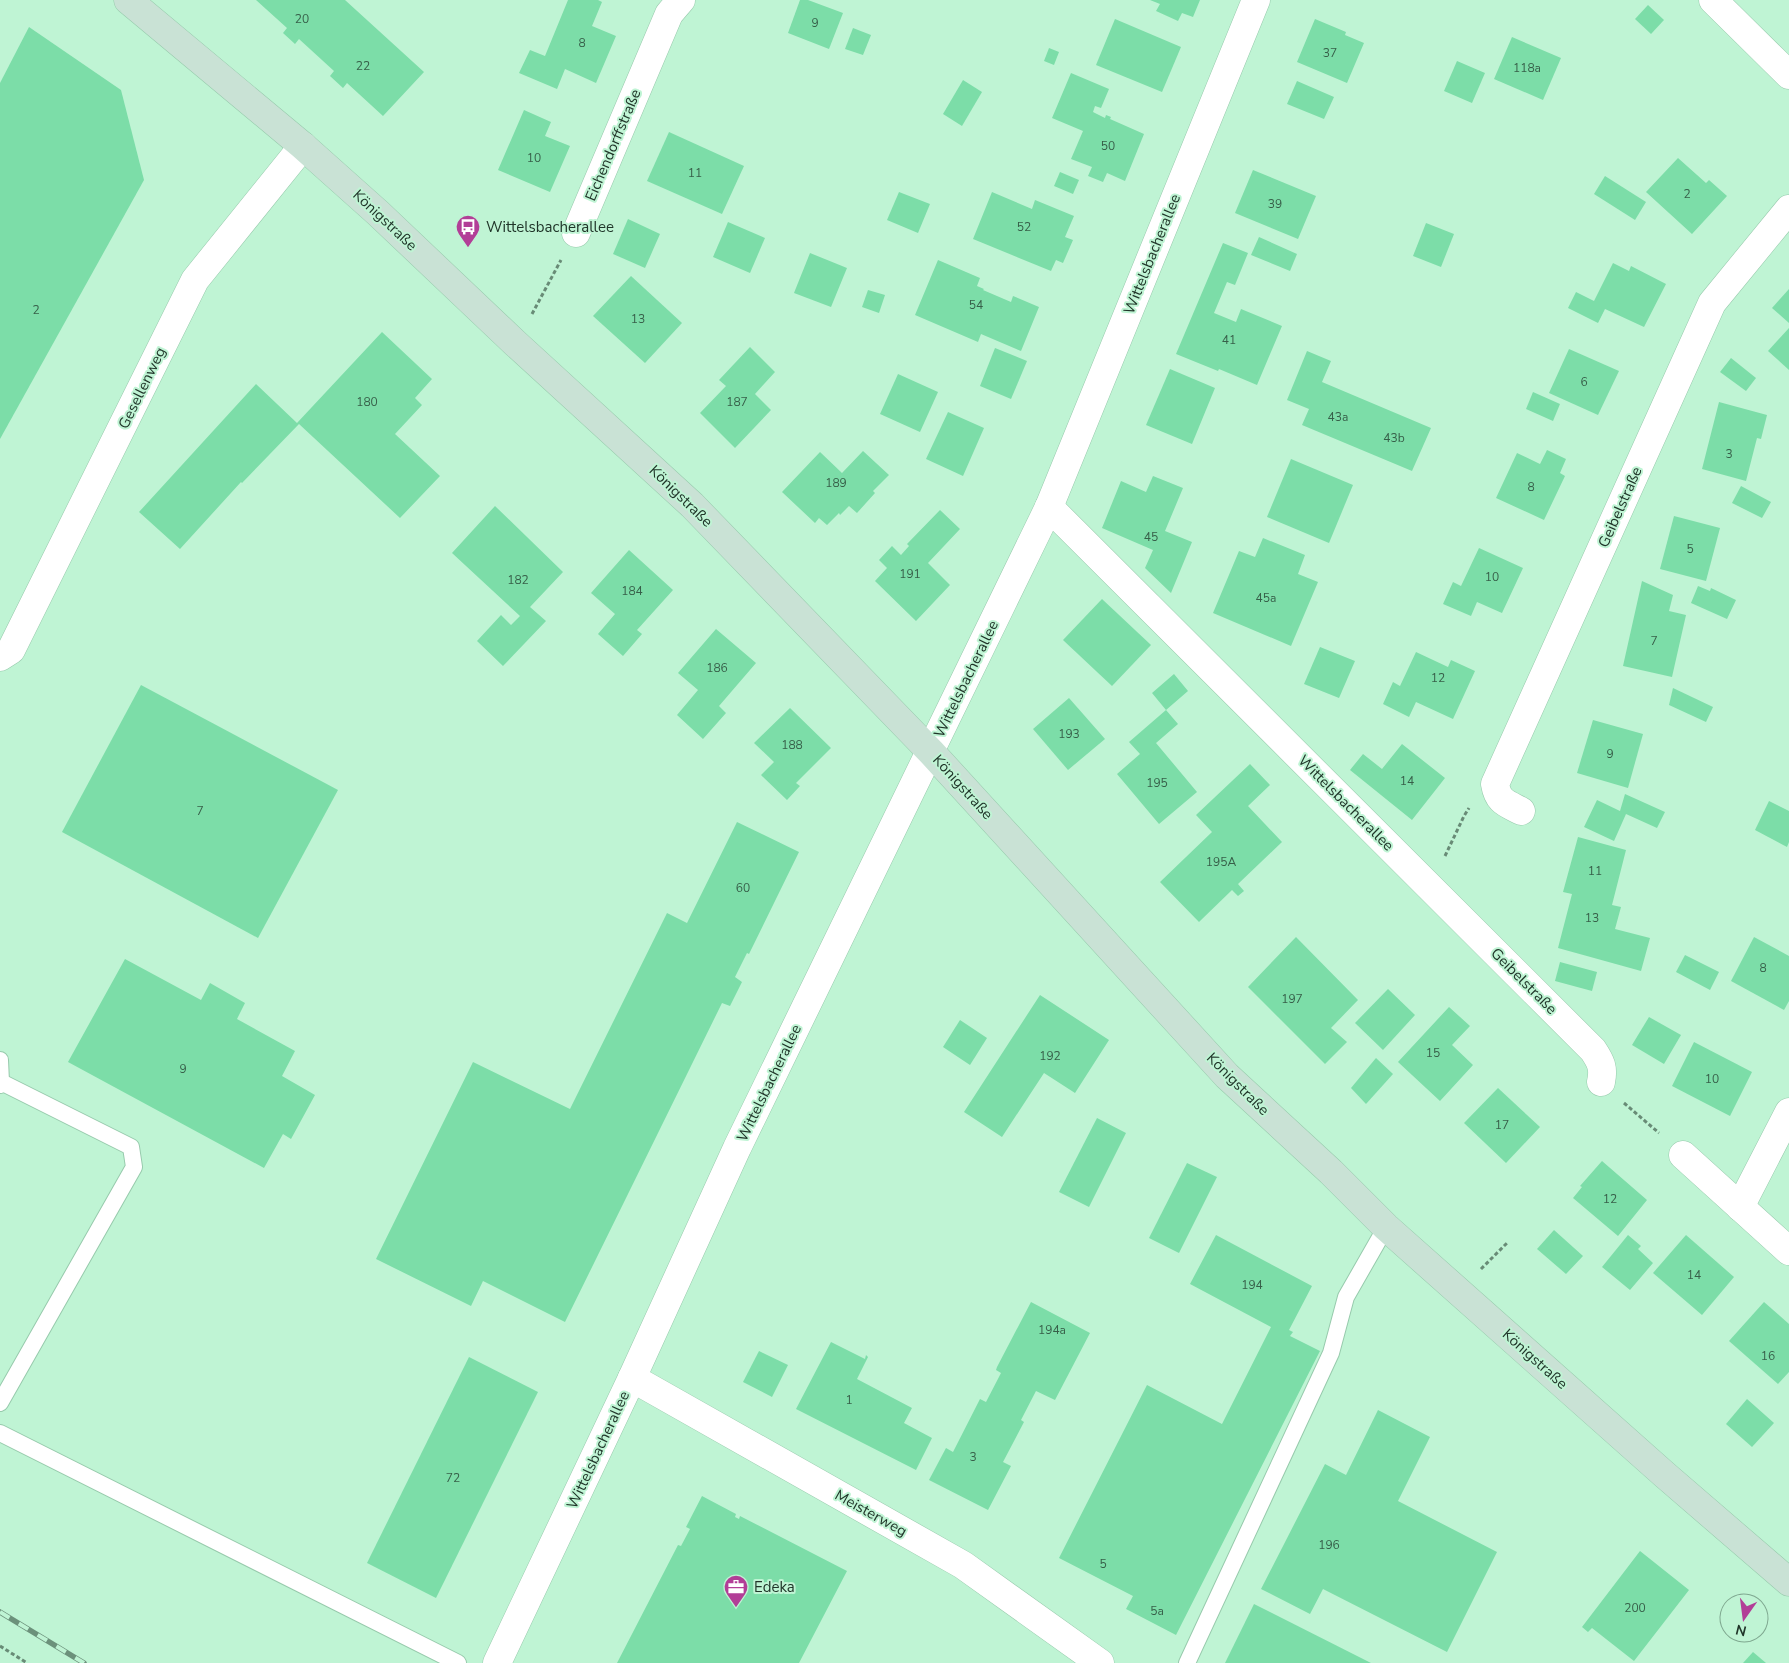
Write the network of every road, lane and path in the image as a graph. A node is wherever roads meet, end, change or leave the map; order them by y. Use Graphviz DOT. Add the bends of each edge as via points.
graph roads {
  1 [pos="128,0"];
  2 [pos="681,0"];
  3 [pos="1256,0"];
  4 [pos="1713,0"];
  5 [pos="1789,75"];
  6 [pos="302,146"];
  7 [pos="1789,209"];
  8 [pos="576,233"];
  9 [pos="516,343"];
  10 [pos="1049,507"];
  11 [pos="4,659"];
  12 [pos="931,752"];
  13 [pos="1495,784"];
  14 [pos="1521,810"];
  15 [pos="1431,887"];
  16 [pos="0,1060"];
  17 [pos="1601,1082"];
  18 [pos="1,1083"];
  19 [pos="1789,1112"];
  20 [pos="1683,1155"];
  21 [pos="1740,1206"];
  22 [pos="1386,1227"];
  23 [pos="1789,1251"];
  24 [pos="632,1378"];
  25 [pos="0,1403"];
  26 [pos="0,1434"];
  27 [pos="1789,1582"];
  28 [pos="0,1646"];
  29 [pos="27,1663"];
  30 [pos="458,1663"];
  31 [pos="497,1663"];
  32 [pos="1100,1663"];
  33 [pos="1187,1663"];
  1 -- 6 [label="main road, Königstraße"];
  2 -- 8 [label="street, Eichendorffstraße" via="669,14"];
  3 -- 10 [label="street, Wittelsbacherallee"];
  4 -- 5 [label="street"];
  6 -- 9 [label="main road, Königstraße"];
  6 -- 11 [label="street, Gesellenweg" via="195,280"];
  7 -- 13 [label="street, Geibelstraße" via="1712,303"];
  8 -- 9 [label="path"];
  9 -- 12 [label="main road, Königstraße" via="692,505"];
  10 -- 12 [label="street, Wittelsbacherallee"];
  10 -- 15 [label="street, Wittelsbacherallee"];
  12 -- 22 [label="main road, Königstraße" via="1227,1076"];
  12 -- 24 [label="street, Wittelsbacherallee" via="737,1148"];
  13 -- 14 [label="street" via="1496,794 1502,801"];
  13 -- 15 [label="path" via="1479,794 1464,816"];
  15 -- 17 [label="street, Geibelstraße" via="1593,1050 1602,1062"];
  16 -- 18 [label="lane"];
  17 -- 20 [label="path"];
  18 -- 25 [label="lane" via="131,1147 134,1167"];
  19 -- 21 [label="street"];
  20 -- 21 [label="street"];
  21 -- 23 [label="street"];
  22 -- 27 [label="main road, Königstraße"];
  22 -- 33 [label="lane" via="1346,1297 1331,1353"];
  24 -- 31 [label="street, Wittelsbacherallee"];
  24 -- 32 [label="street, Meisterweg" via="963,1565"];
  26 -- 30 [label="lane"];
  28 -- 29 [label="path"];
}
